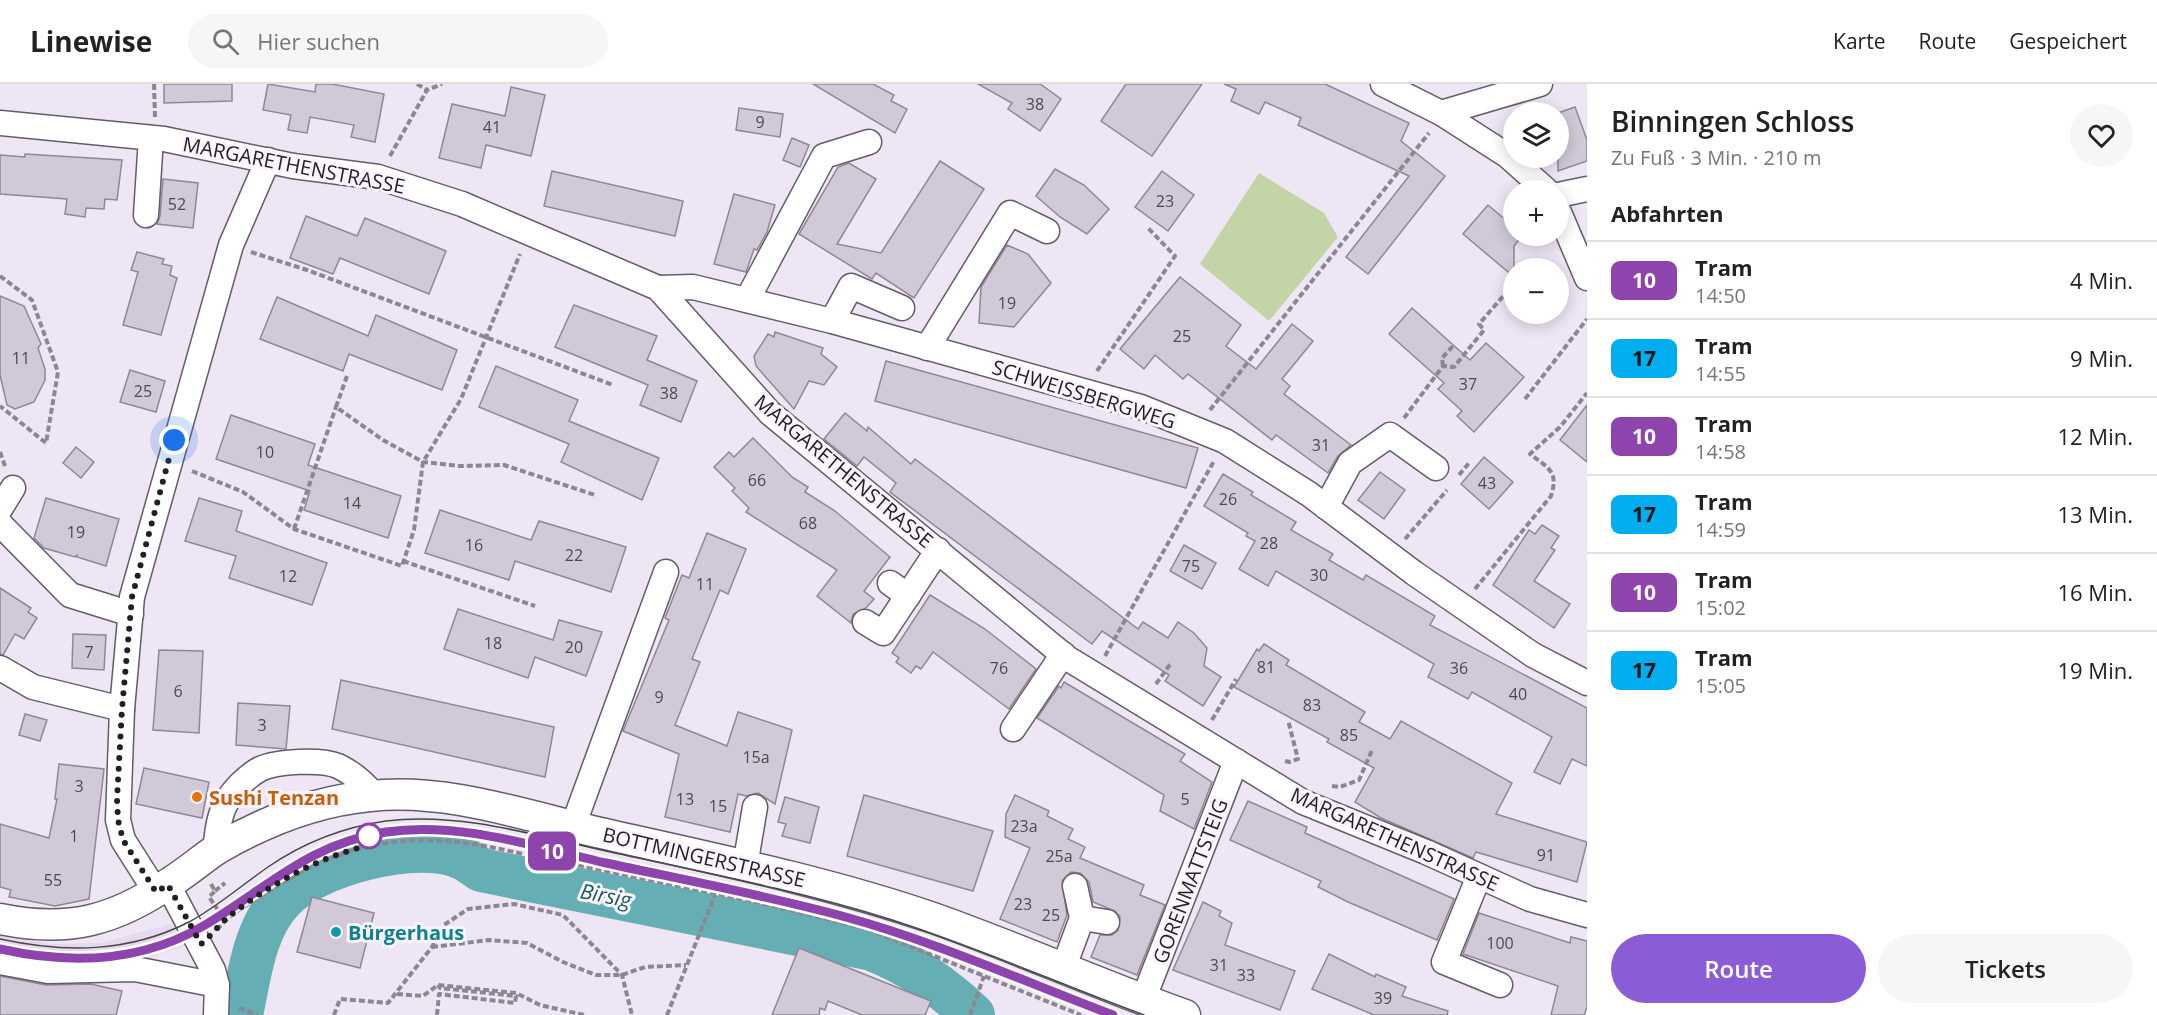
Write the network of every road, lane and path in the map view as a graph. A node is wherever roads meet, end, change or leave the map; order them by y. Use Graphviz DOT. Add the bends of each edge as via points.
graph roads {
  1 [pos="154,84"];
  2 [pos="417,84"];
  3 [pos="442,84"];
  4 [pos="1383,84"];
  5 [pos="1540,84"];
  6 [pos="427,90"];
  7 [pos="1442,114"];
  8 [pos="0,123"];
  9 [pos="153,138"];
  10 [pos="868,142"];
  11 [pos="390,156"];
  12 [pos="268,160"];
  13 [pos="1535,180"];
  14 [pos="1587,189"];
  15 [pos="1569,193"];
  16 [pos="146,215"];
  17 [pos="1147,227"];
  18 [pos="1047,231"];
  19 [pos="529,234"];
  20 [pos="1569,236"];
  21 [pos="231,245"];
  22 [pos="0,276"];
  23 [pos="1587,278"];
  24 [pos="658,288"];
  25 [pos="1503,296"];
  26 [pos="747,300"];
  27 [pos="902,308"];
  28 [pos="1587,319"];
  29 [pos="832,321"];
  30 [pos="484,337"];
  31 [pos="1453,346"];
  32 [pos="927,348"];
  33 [pos="1443,366"];
  34 [pos="347,376"];
  35 [pos="613,385"];
  36 [pos="1083,391"];
  37 [pos="1587,393"];
  38 [pos="1525,399"];
  39 [pos="0,406"];
  40 [pos="336,407"];
  41 [pos="1195,429"];
  42 [pos="1390,435"];
  43 [pos="1225,441"];
  44 [pos="168,462"];
  45 [pos="423,462"];
  46 [pos="1469,463"];
  47 [pos="1446,479"];
  48 [pos="13,488"];
  49 [pos="595,495"];
  50 [pos="1326,507"];
  51 [pos="0,509"];
  52 [pos="0,524"];
  53 [pos="294,529"];
  54 [pos="938,550"];
  55 [pos="1390,556"];
  56 [pos="403,561"];
  57 [pos="666,572"];
  58 [pos="535,606"];
  59 [pos="1462,606"];
  60 [pos="131,614"];
  61 [pos="865,622"];
  62 [pos="1063,654"];
  63 [pos="0,668"];
  64 [pos="1094,675"];
  65 [pos="1236,679"];
  66 [pos="1587,683"];
  67 [pos="122,709"];
  68 [pos="1288,720"];
  69 [pos="1013,729"];
  70 [pos="1200,741"];
  71 [pos="1372,750"];
  72 [pos="1236,761"];
  73 [pos="1259,775"];
  74 [pos="374,795"];
  75 [pos="1291,795"];
  76 [pos="755,807"];
  77 [pos="573,826"];
  78 [pos="208,856"];
  79 [pos="745,866"];
  80 [pos="1479,876"];
  81 [pos="225,884"];
  82 [pos="1075,886"];
  83 [pos="162,889"];
  84 [pos="215,891"];
  85 [pos="715,895"];
  86 [pos="1587,915"];
  87 [pos="1082,918"];
  88 [pos="0,919"];
  89 [pos="225,920"];
  90 [pos="1107,922"];
  91 [pos="201,944"];
  92 [pos="432,947"];
  93 [pos="0,962"];
  94 [pos="686,965"];
  95 [pos="1063,969"];
  96 [pos="622,975"];
  97 [pos="984,976"];
  98 [pos="217,985"];
  99 [pos="438,985"];
  100 [pos="1500,985"];
  101 [pos="397,994"];
  102 [pos="1143,1000"];
  103 [pos="223,1011"];
  104 [pos="970,1013"];
  105 [pos="258,1015"];
  106 [pos="334,1015"];
  107 [pos="437,1015"];
  108 [pos="584,1015"];
  109 [pos="632,1015"];
  110 [pos="667,1015"];
  111 [pos="1081,1015"];
  112 [pos="1185,1015"];
  1 -- 9 [label="path"];
  2 -- 6 [label="path"];
  3 -- 6 [label="path"];
  4 -- 7 [label="street"];
  5 -- 7 [label="street"];
  6 -- 11 [label="path"];
  7 -- 13 [label="street" via="1508,156"];
  7 -- 41 [label="path"];
  8 -- 9 [label="street, MARGARETHENSTRASSE"];
  9 -- 12 [label="street, MARGARETHENSTRASSE"];
  9 -- 16 [label="street"];
  10 -- 26 [label="street" via="824,156"];
  12 -- 19 [label="street, MARGARETHENSTRASSE" via="378,177 462,204"];
  12 -- 21 [label="street"];
  14 -- 15 [label="street"];
  17 -- 36 [label="path" via="1175,256"];
  18 -- 32 [label="street" via="1010,213"];
  19 -- 24 [label="street, MARGARETHENSTRASSE"];
  19 -- 30 [label="path"];
  20 -- 23 [label="street"];
  21 -- 30 [label="path"];
  21 -- 44 [label="street"];
  22 -- 39 [label="path" via="32,300 58,372 46,443"];
  24 -- 26 [label="street, SCHWEISSBERGWEG" via="693,287"];
  24 -- 54 [label="street, MARGARETHENSTRASSE" via="770,413"];
  25 -- 33 [label="path" via="1479,324 1484,330 1454,367"];
  26 -- 29 [label="street, SCHWEISSBERGWEG"];
  27 -- 29 [label="street" via="851,286"];
  28 -- 38 [label="path"];
  29 -- 32 [label="street, SCHWEISSBERGWEG"];
  30 -- 35 [label="path"];
  30 -- 45 [label="path" via="461,399"];
  31 -- 33 [label="path" via="1443,358"];
  32 -- 36 [label="street, SCHWEISSBERGWEG"];
  33 -- 42 [label="path"];
  34 -- 40 [label="path"];
  36 -- 41 [label="street, SCHWEISSBERGWEG" via="1141,407"];
  37 -- 59 [label="path" via="1560,428 1530,453 1551,471 1556,482 1551,496"];
  40 -- 45 [label="path"];
  40 -- 53 [label="path"];
  41 -- 43 [label="street, SCHWEISSBERGWEG"];
  42 -- 47 [label="street"];
  42 -- 50 [label="street" via="1350,463"];
  43 -- 50 [label="street, SCHWEISSBERGWEG"];
  43 -- 64 [label="path"];
  44 -- 53 [label="path" via="243,492"];
  44 -- 60 [label="street" via="132,597"];
  45 -- 49 [label="path" via="504,465"];
  45 -- 56 [label="path" via="414,530"];
  46 -- 47 [label="path"];
  47 -- 55 [label="path"];
  48 -- 51 [label="street"];
  50 -- 55 [label="street, SCHWEISSBERGWEG"];
  52 -- 60 [label="street" via="70,595"];
  53 -- 56 [label="path" via="402,566"];
  54 -- 61 [label="street" via="899,590 883,633"];
  54 -- 62 [label="street, MARGARETHENSTRASSE"];
  55 -- 59 [label="street, SCHWEISSBERGWEG"];
  56 -- 58 [label="path"];
  57 -- 77 [label="street"];
  59 -- 66 [label="street, SCHWEISSBERGWEG" via="1533,655"];
  60 -- 67 [label="street"];
  62 -- 64 [label="street, MARGARETHENSTRASSE"];
  62 -- 69 [label="street"];
  63 -- 67 [label="street" via="33,687"];
  64 -- 70 [label="street, MARGARETHENSTRASSE"];
  65 -- 70 [label="path"];
  67 -- 83 [label="street" via="118,820 123,840"];
  68 -- 73 [label="path" via="1298,759 1289,762 1271,756"];
  70 -- 72 [label="street, MARGARETHENSTRASSE"];
  71 -- 75 [label="path" via="1359,780 1340,787 1314,785"];
  72 -- 73 [label="street, MARGARETHENSTRASSE"];
  72 -- 102 [label="street, GORENMATTSTEIG"];
  73 -- 75 [label="street, MARGARETHENSTRASSE"];
  74 -- 77 [label="main road, BOTTMINGERSTRASSE" via="458,801"];
  74 -- 78 [label="main road, BOTTMINGERSTRASSE" via="315,805 286,815"];
  74 -- 78 [label="street" via="360,779 337,766 302,761 261,769 236,789 225,805"];
  75 -- 80 [label="street, MARGARETHENSTRASSE"];
  76 -- 79 [label="street"];
  77 -- 79 [label="main road, BOTTMINGERSTRASSE"];
  78 -- 83 [label="main road, BOTTMINGERSTRASSE"];
  78 -- 84 [label="path"];
  79 -- 95 [label="main road, BOTTMINGERSTRASSE" via="931,918"];
  80 -- 86 [label="street, MARGARETHENSTRASSE" via="1530,899"];
  80 -- 100 [label="street" via="1444,962"];
  81 -- 84 [label="path"];
  82 -- 87 [label="street"];
  83 -- 88 [label="main road, BOTTMINGERSTRASSE" via="127,908 79,924 54,927"];
  83 -- 91 [label="street"];
  84 -- 89 [label="path" via="209,897"];
  85 -- 89 [label="path" via="480,845 409,839 363,846 322,861"];
  85 -- 94 [label="path"];
  85 -- 97 [label="path" via="867,929"];
  87 -- 90 [label="street"];
  87 -- 95 [label="street"];
  89 -- 91 [label="path"];
  91 -- 98 [label="street"];
  92 -- 96 [label="path" via="489,940 526,943 596,975"];
  92 -- 96 [label="path" via="444,925 468,909 514,904 563,915"];
  92 -- 101 [label="path"];
  93 -- 98 [label="street" via="48,971 135,969"];
  94 -- 96 [label="path" via="645,967"];
  94 -- 110 [label="path"];
  95 -- 102 [label="main road, BOTTMINGERSTRASSE"];
  96 -- 109 [label="path"];
  97 -- 104 [label="path"];
  97 -- 111 [label="path"];
  98 -- 103 [label="street"];
  99 -- 101 [label="path" via="423,996"];
  99 -- 107 [label="path" via="516,996 515,1003 439,994"];
  99 -- 108 [label="path" via="516,993 540,1005"];
  101 -- 106 [label="path" via="388,1003 340,999"];
  102 -- 112 [label="main road, BOTTMINGERSTRASSE"];
  103 -- 105 [label="path"];
}
